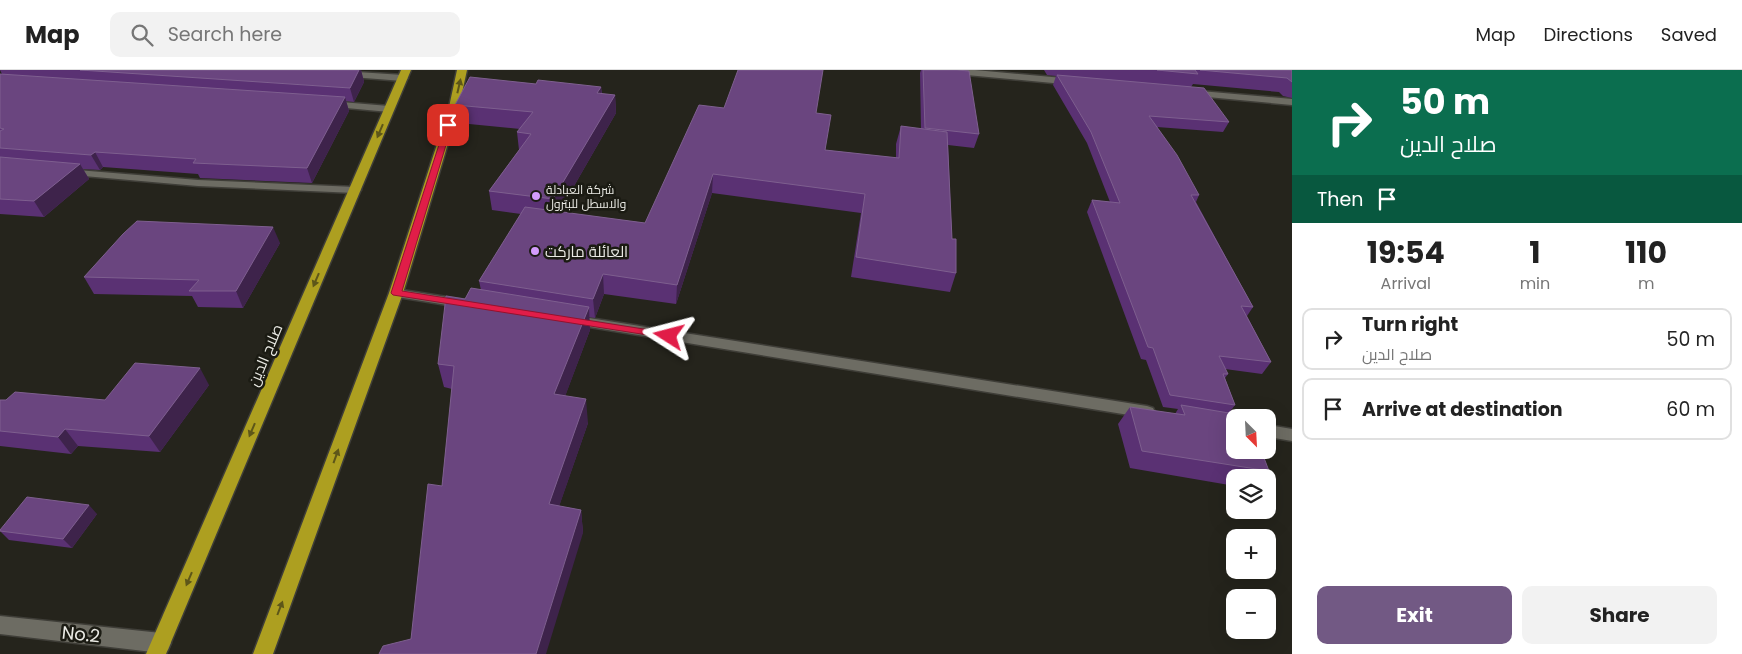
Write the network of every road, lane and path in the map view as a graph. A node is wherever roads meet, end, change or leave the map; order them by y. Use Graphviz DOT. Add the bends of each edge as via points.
graph roads {
  1 [pos="462,70"];
  2 [pos="945,70"];
  3 [pos="335,73"];
  4 [pos="404,74"];
  5 [pos="1083,83"];
  6 [pos="1182,92"];
  7 [pos="1292,102"];
  8 [pos="316,103"];
  9 [pos="389,109"];
  10 [pos="49,170"];
  11 [pos="355,190"];
  12 [pos="396,293"];
  13 [pos="485,307"];
  14 [pos="554,318"];
  15 [pos="1166,415"];
  16 [pos="1276,432"];
  17 [pos="1292,435"];
  18 [pos="0,625"];
  19 [pos="159,649"];
  20 [pos="263,654"];
  12 -- 1 [label="highway, one-way" via="454,107"];
  2 -- 5 [label="street"];
  3 -- 4 [label="street"];
  4 -- 9 [label="highway, صلاح الدين"];
  6 -- 7 [label="street"];
  8 -- 9 [label="street"];
  9 -- 11 [label="highway, صلاح الدين, one-way"];
  10 -- 11 [label="street" via="198,183"];
  11 -- 19 [label="highway, صلاح الدين, one-way"];
  12 -- 13 [label="street"];
  20 -- 12 [label="highway, one-way"];
  14 -- 15 [label="street"];
  16 -- 17 [label="street"];
  18 -- 19 [label="street, No.2"];
}
